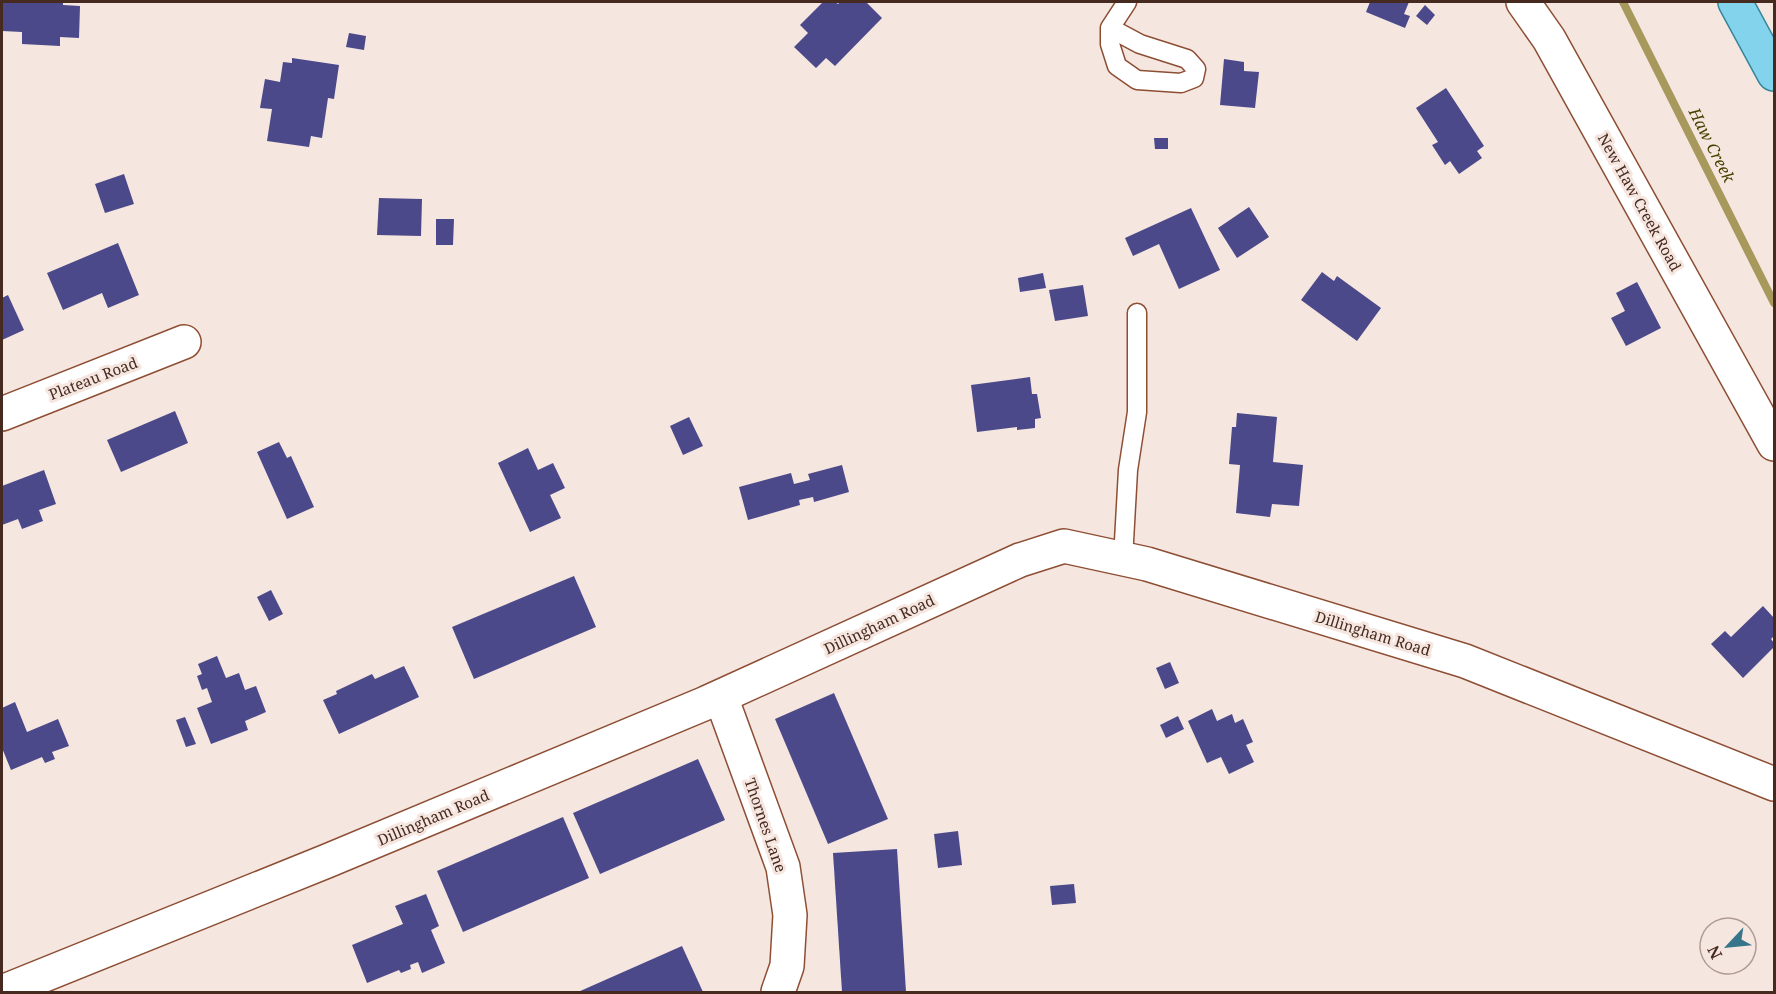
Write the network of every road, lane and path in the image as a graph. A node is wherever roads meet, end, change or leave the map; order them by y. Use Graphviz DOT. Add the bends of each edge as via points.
graph roads {
  1 [pos="1127,2"];
  2 [pos="1523,2"];
  3 [pos="1736,2"];
  4 [pos="1110,28"];
  5 [pos="1774,74"];
  6 [pos="1137,313"];
  7 [pos="184,342"];
  8 [pos="1764,411"];
  9 [pos="2,414"];
  10 [pos="1774,444"];
  11 [pos="1123,559"];
  12 [pos="721,697"];
  13 [pos="1774,784"];
  14 [pos="2,993"];
  15 [pos="778,993"];
  1 -- 4 [label="lane"];
  2 -- 8 [label="street, New Haw Creek Road" via="1549,39"];
  3 -- 5 [label="main road"];
  4 -- 4 [label="lane" via="1117,66 1137,80 1181,83 1194,78 1196,69 1187,59 1140,44"];
  6 -- 11 [label="lane" via="1137,412 1128,470"];
  7 -- 9 [label="street, Plateau Road"];
  8 -- 10 [label="street, New Haw Creek Road"];
  11 -- 12 [label="street, Dillingham Road" via="1064,546 1020,560"];
  11 -- 13 [label="street, Dillingham Road" via="1465,662"];
  12 -- 14 [label="street, Dillingham Road"];
  12 -- 15 [label="street, Thornes Lane" via="783,867 790,915 787,966"];
}
